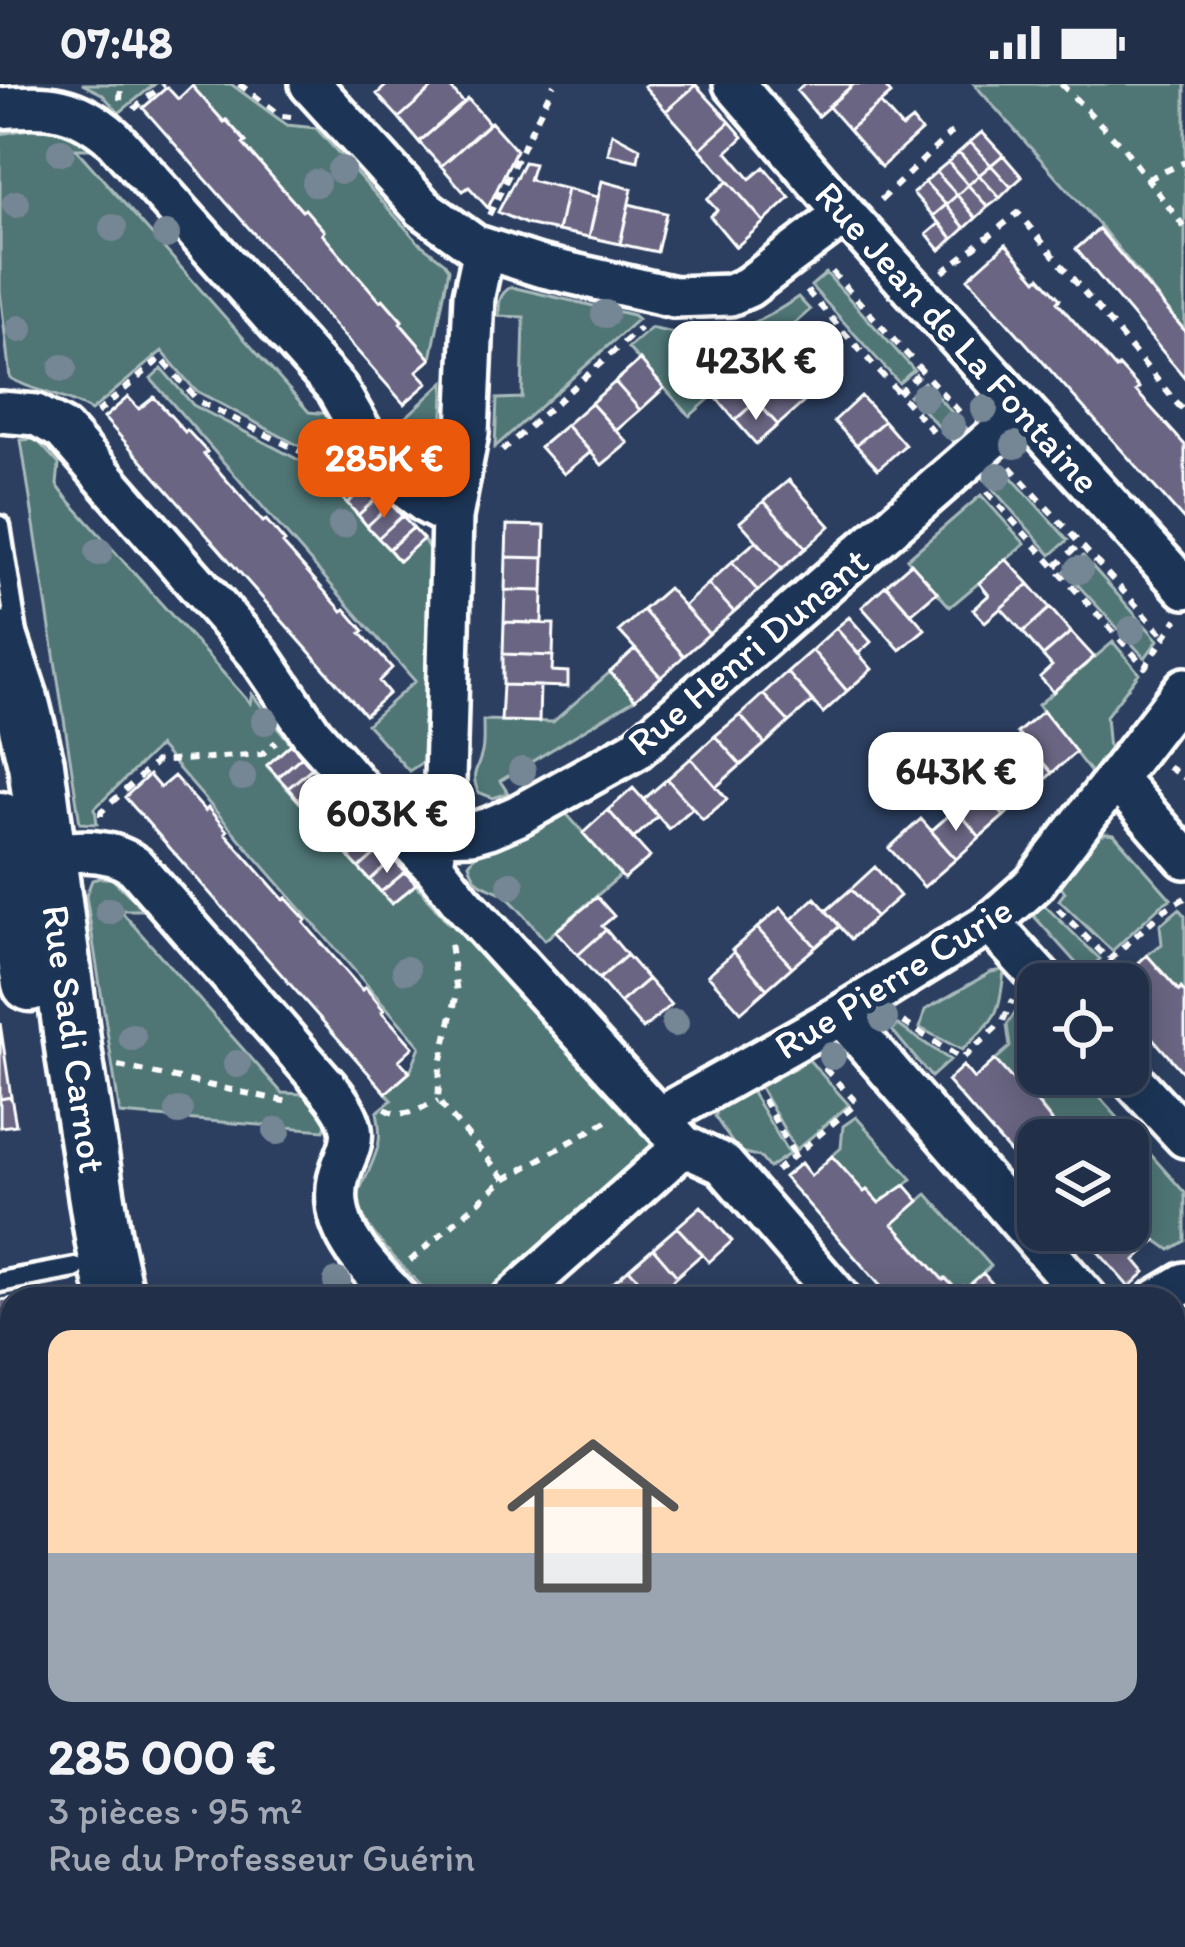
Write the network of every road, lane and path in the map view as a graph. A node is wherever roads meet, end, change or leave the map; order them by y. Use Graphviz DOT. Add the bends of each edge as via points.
graph roads {
  1 [pos="310,84"];
  2 [pos="554,84"];
  3 [pos="734,84"];
  4 [pos="1060,84"];
  5 [pos="0,108"];
  6 [pos="952,132"];
  7 [pos="1185,162"];
  8 [pos="1148,179"];
  9 [pos="850,220"];
  10 [pos="1185,228"];
  11 [pos="479,247"];
  12 [pos="826,266"];
  13 [pos="917,294"];
  14 [pos="674,297"];
  15 [pos="922,371"];
  16 [pos="898,393"];
  17 [pos="1024,411"];
  18 [pos="0,412"];
  19 [pos="1185,413"];
  20 [pos="91,418"];
  21 [pos="965,418"];
  22 [pos="357,419"];
  23 [pos="460,464"];
  24 [pos="1010,467"];
  25 [pos="452,517"];
  26 [pos="0,526"];
  27 [pos="1080,544"];
  28 [pos="1055,567"];
  29 [pos="1185,589"];
  30 [pos="1165,637"];
  31 [pos="0,639"];
  32 [pos="1185,688"];
  33 [pos="301,720"];
  34 [pos="13,729"];
  35 [pos="1116,779"];
  36 [pos="34,848"];
  37 [pos="436,850"];
  38 [pos="1185,858"];
  39 [pos="1034,884"];
  40 [pos="1185,898"];
  41 [pos="462,902"];
  42 [pos="990,923"];
  43 [pos="1018,955"];
  44 [pos="1026,963"];
  45 [pos="853,1029"];
  46 [pos="101,1062"];
  47 [pos="1146,1095"];
  48 [pos="340,1103"];
  49 [pos="662,1122"];
  50 [pos="1185,1137"];
  51 [pos="769,1177"];
  52 [pos="505,1179"];
  53 [pos="0,1282"];
  54 [pos="64,1287"];
  55 [pos="90,1287"];
  56 [pos="378,1287"];
  57 [pos="389,1287"];
  58 [pos="522,1287"];
  59 [pos="830,1287"];
  60 [pos="1077,1287"];
  1 -- 11 [label="street" via="423,208"];
  2 -- 11 [label="path"];
  3 -- 9 [label="street, Rue Jean de La Fontaine"];
  4 -- 8 [label="path"];
  5 -- 22 [label="street" via="74,111 94,121"];
  6 -- 9 [label="path"];
  7 -- 8 [label="path"];
  8 -- 10 [label="path"];
  9 -- 13 [label="street, Rue Jean de La Fontaine"];
  9 -- 14 [label="street" via="730,296"];
  11 -- 14 [label="street"];
  11 -- 23 [label="street"];
  12 -- 15 [label="path"];
  13 -- 17 [label="street, Rue Jean de La Fontaine"];
  13 -- 19 [label="path" via="1018,213"];
  14 -- 23 [label="path" via="508,447"];
  15 -- 16 [label="path"];
  15 -- 21 [label="path"];
  17 -- 29 [label="street, Rue Jean de La Fontaine"];
  17 -- 37 [label="street, Rue Henri Dunant" via="635,750"];
  18 -- 33 [label="street" via="36,415 63,430 258,654"];
  20 -- 22 [label="path" via="161,358 198,401 316,459 341,437 341,425"];
  22 -- 25 [label="street" via="372,450 411,492"];
  23 -- 25 [label="street"];
  24 -- 27 [label="path"];
  25 -- 37 [label="street"];
  26 -- 34 [label="lane" via="16,628"];
  27 -- 28 [label="path"];
  27 -- 30 [label="path"];
  31 -- 34 [label="main road, Rue Sadi Carnot"];
  32 -- 35 [label="street, Rue Pierre Curie"];
  33 -- 36 [label="path" via="262,754 156,762 101,812 103,831"];
  33 -- 37 [label="street" via="385,817"];
  34 -- 36 [label="main road, Rue Sadi Carnot" via="36,764"];
  35 -- 38 [label="street"];
  35 -- 39 [label="street, Rue Pierre Curie"];
  36 -- 48 [label="street" via="105,852 135,866"];
  36 -- 55 [label="main road, Rue Sadi Carnot" via="27,962"];
  37 -- 41 [label="street"];
  39 -- 40 [label="path" via="1109,960"];
  39 -- 42 [label="street, Rue Pierre Curie"];
  41 -- 49 [label="street"];
  41 -- 52 [label="path" via="448,923 457,993 438,1101"];
  42 -- 43 [label="street"];
  42 -- 45 [label="street, Rue Pierre Curie"];
  43 -- 44 [label="street"];
  43 -- 45 [label="path" via="1003,1022 962,1059 884,1009 876,1033"];
  45 -- 49 [label="street, Rue Pierre Curie"];
  45 -- 51 [label="path" via="826,1070 857,1103"];
  45 -- 60 [label="street"];
  46 -- 48 [label="path" via="285,1103"];
  47 -- 50 [label="street"];
  48 -- 56 [label="street" via="352,1127 338,1184 340,1217"];
  49 -- 52 [label="path"];
  49 -- 58 [label="street, Rue Pierre Curie"];
  49 -- 59 [label="street" via="723,1165"];
  52 -- 57 [label="path"];
  53 -- 54 [label="lane"];
}
